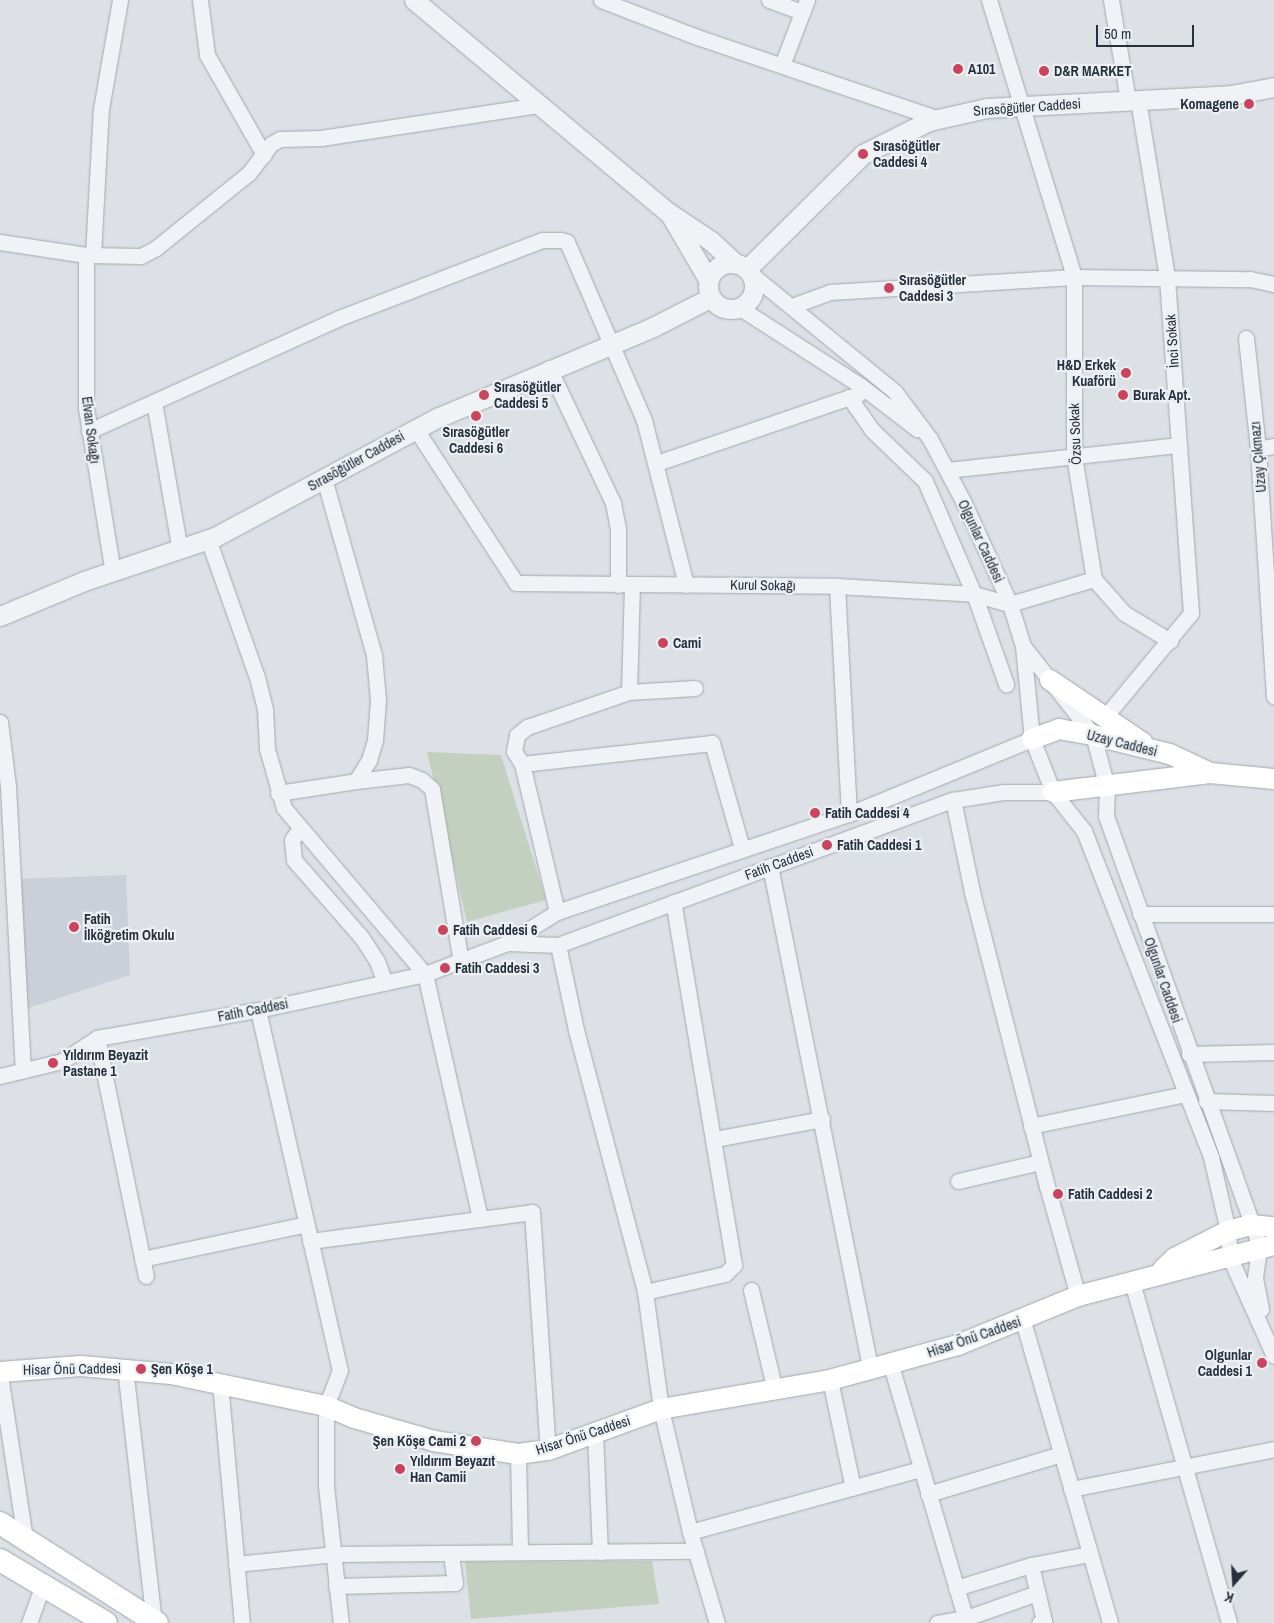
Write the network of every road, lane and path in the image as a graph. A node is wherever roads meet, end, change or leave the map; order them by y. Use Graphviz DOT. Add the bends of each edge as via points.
graph roads {
  1 [pos="120,0"];
  2 [pos="200,0"];
  3 [pos="414,0"];
  4 [pos="601,0"];
  5 [pos="769,0"];
  6 [pos="989,0"];
  7 [pos="1111,0"];
  8 [pos="805,6"];
  9 [pos="782,65"];
  10 [pos="1274,87"];
  11 [pos="1133,100"];
  12 [pos="540,105"];
  13 [pos="1019,106"];
  14 [pos="936,118"];
  15 [pos="264,155"];
  16 [pos="669,213"];
  17 [pos="0,242"];
  18 [pos="90,255"];
  19 [pos="744,269"];
  20 [pos="1167,277"];
  21 [pos="1074,278"];
  22 [pos="708,279"];
  23 [pos="1274,284"];
  24 [pos="710,298"];
  25 [pos="792,306"];
  26 [pos="740,308"];
  27 [pos="1246,338"];
  28 [pos="612,342"];
  29 [pos="549,368"];
  30 [pos="869,392"];
  31 [pos="849,397"];
  32 [pos="154,402"];
  33 [pos="415,428"];
  34 [pos="89,431"];
  35 [pos="930,439"];
  36 [pos="1179,445"];
  37 [pos="1274,446"];
  38 [pos="1258,449"];
  39 [pos="1074,456"];
  40 [pos="657,463"];
  41 [pos="948,470"];
  42 [pos="324,478"];
  43 [pos="208,539"];
  44 [pos="180,551"];
  45 [pos="113,572"];
  46 [pos="1094,579"];
  47 [pos="625,585"];
  48 [pos="686,585"];
  49 [pos="837,586"];
  50 [pos="974,594"];
  51 [pos="1010,604"];
  52 [pos="0,616"];
  53 [pos="1170,642"];
  54 [pos="1023,646"];
  55 [pos="1050,680"];
  56 [pos="1006,684"];
  57 [pos="695,688"];
  58 [pos="629,692"];
  59 [pos="1274,696"];
  60 [pos="1105,717"];
  61 [pos="0,722"];
  62 [pos="1093,734"];
  63 [pos="1032,739"];
  64 [pos="1155,751"];
  65 [pos="522,764"];
  66 [pos="1210,773"];
  67 [pos="1274,779"];
  68 [pos="356,781"];
  69 [pos="1107,787"];
  70 [pos="1053,792"];
  71 [pos="278,794"];
  72 [pos="953,800"];
  73 [pos="848,814"];
  74 [pos="300,828"];
  75 [pos="742,848"];
  76 [pos="770,866"];
  77 [pos="673,902"];
  78 [pos="557,912"];
  79 [pos="1140,914"];
  80 [pos="1274,914"];
  81 [pos="507,943"];
  82 [pos="558,944"];
  83 [pos="461,962"];
  84 [pos="425,974"];
  85 [pos="384,982"];
  86 [pos="258,1010"];
  87 [pos="97,1038"];
  88 [pos="1274,1052"];
  89 [pos="1189,1054"];
  90 [pos="23,1071"];
  91 [pos="0,1076"];
  92 [pos="1186,1094"];
  93 [pos="1206,1101"];
  94 [pos="1274,1103"];
  95 [pos="822,1119"];
  96 [pos="1031,1126"];
  97 [pos="715,1139"];
  98 [pos="1040,1162"];
  99 [pos="958,1181"];
  100 [pos="480,1219"];
  101 [pos="306,1224"];
  102 [pos="1250,1225"];
  103 [pos="1274,1227"];
  104 [pos="1228,1231"];
  105 [pos="310,1241"];
  106 [pos="1267,1247"];
  107 [pos="1230,1258"];
  108 [pos="142,1259"];
  109 [pos="146,1276"];
  110 [pos="1156,1276"];
  111 [pos="1132,1282"];
  112 [pos="751,1290"];
  113 [pos="645,1292"];
  114 [pos="1078,1296"];
  115 [pos="1023,1320"];
  116 [pos="1265,1330"];
  117 [pos="1274,1356"];
  118 [pos="890,1362"];
  119 [pos="870,1367"];
  120 [pos="125,1368"];
  121 [pos="0,1374"];
  122 [pos="830,1380"];
  123 [pos="220,1383"];
  124 [pos="776,1391"];
  125 [pos="326,1406"];
  126 [pos="661,1409"];
  127 [pos="595,1433"];
  128 [pos="1274,1449"];
  129 [pos="548,1450"];
  130 [pos="518,1454"];
  131 [pos="1061,1454"];
  132 [pos="1183,1467"];
  133 [pos="920,1469"];
  134 [pos="852,1488"];
  135 [pos="1071,1489"];
  136 [pos="928,1494"];
  137 [pos="0,1523"];
  138 [pos="690,1532"];
  139 [pos="25,1539"];
  140 [pos="696,1551"];
  141 [pos="520,1552"];
  142 [pos="600,1552"];
  143 [pos="451,1553"];
  144 [pos="334,1554"];
  145 [pos="1090,1554"];
  146 [pos="0,1560"];
  147 [pos="236,1564"];
  148 [pos="1031,1565"];
  149 [pos="336,1586"];
  150 [pos="42,1587"];
  151 [pos="956,1588"];
  152 [pos="1037,1593"];
  153 [pos="966,1620"];
  154 [pos="155,1622"];
  155 [pos="29,1623"];
  156 [pos="106,1623"];
  157 [pos="242,1623"];
  158 [pos="340,1623"];
  159 [pos="717,1623"];
  160 [pos="937,1623"];
  161 [pos="1038,1623"];
  162 [pos="1110,1623"];
  163 [pos="1229,1623"];
  1 -- 18 [label="street, Elvan Sokağı" via="100,119"];
  2 -- 15 [label="street" via="207,55"];
  3 -- 12 [label="street"];
  4 -- 9 [label="street" via="688,34"];
  5 -- 8 [label="street"];
  6 -- 13 [label="street, Özsu Sokak"];
  7 -- 11 [label="street, İnci Sokak"];
  8 -- 9 [label="street"];
  9 -- 14 [label="street"];
  10 -- 11 [label="street, Sırasöğütler Caddesi" via="1230,95"];
  11 -- 13 [label="street, Sırasöğütler Caddesi"];
  11 -- 20 [label="street, İnci Sokak"];
  12 -- 15 [label="street" via="321,138 280,139 271,144"];
  12 -- 16 [label="street"];
  13 -- 14 [label="street, Sırasöğütler Caddesi" via="967,110"];
  13 -- 21 [label="street, Özsu Sokak"];
  14 -- 19 [label="street, Sırasöğütler Caddesi" via="895,135 863,154"];
  15 -- 18 [label="street" via="250,174 152,251 141,256"];
  16 -- 19 [label="street" via="711,240"];
  16 -- 22 [label="street"];
  17 -- 18 [label="street"];
  18 -- 34 [label="street, Elvan Sokağı" via="86,408"];
  19 -- 22 [label="street" via="716,268"];
  19 -- 25 [label="street, Olgunlar Caddesi"];
  19 -- 26 [label="street" via="753,294"];
  20 -- 21 [label="street"];
  20 -- 23 [label="street" via="1250,279"];
  20 -- 36 [label="street, İnci Sokak"];
  21 -- 25 [label="street" via="830,292"];
  21 -- 39 [label="street, Özsu Sokak"];
  22 -- 24 [label="street"];
  24 -- 26 [label="street" via="727,309"];
  24 -- 28 [label="street, Sırasöğütler Caddesi" via="678,316"];
  25 -- 35 [label="street, Olgunlar Caddesi" via="895,392"];
  26 -- 30 [label="street"];
  27 -- 38 [label="street, Uzay Çıkmazı"];
  28 -- 29 [label="street, Sırasöğütler Caddesi"];
  28 -- 32 [label="street" via="567,242 548,239 339,318"];
  28 -- 40 [label="street" via="635,394"];
  29 -- 33 [label="street, Sırasöğütler Caddesi"];
  29 -- 47 [label="street" via="613,503"];
  30 -- 31 [label="street"];
  30 -- 35 [label="street"];
  31 -- 40 [label="street"];
  31 -- 50 [label="street" via="871,429 900,453 925,481"];
  32 -- 34 [label="street"];
  32 -- 44 [label="street"];
  33 -- 42 [label="street, Sırasöğütler Caddesi"];
  33 -- 47 [label="street, Kurul Sokağı" via="516,583"];
  34 -- 45 [label="street, Elvan Sokağı"];
  35 -- 41 [label="street, Olgunlar Caddesi"];
  36 -- 39 [label="street"];
  36 -- 53 [label="street, İnci Sokak" via="1191,613"];
  37 -- 38 [label="street"];
  38 -- 59 [label="street, Uzay Çıkmazı"];
  39 -- 41 [label="street"];
  39 -- 46 [label="street, Özsu Sokak"];
  40 -- 48 [label="street"];
  41 -- 51 [label="street, Olgunlar Caddesi"];
  42 -- 43 [label="street, Sırasöğütler Caddesi" via="274,508"];
  42 -- 68 [label="street" via="374,655 377,677 375,740 369,760"];
  43 -- 44 [label="street, Sırasöğütler Caddesi"];
  43 -- 71 [label="street" via="259,684 267,749"];
  44 -- 45 [label="street, Sırasöğütler Caddesi"];
  45 -- 52 [label="street, Sırasöğütler Caddesi"];
  46 -- 51 [label="street"];
  46 -- 53 [label="street" via="1124,613"];
  47 -- 48 [label="street, Kurul Sokağı"];
  47 -- 58 [label="street"];
  48 -- 49 [label="street, Kurul Sokağı"];
  49 -- 50 [label="street, Kurul Sokağı"];
  49 -- 73 [label="street"];
  50 -- 51 [label="street, Kurul Sokağı"];
  50 -- 56 [label="street"];
  51 -- 54 [label="street, Olgunlar Caddesi"];
  53 -- 60 [label="street"];
  54 -- 55 [label="street, Olgunlar Caddesi"];
  54 -- 63 [label="street, Olgunlar Caddesi"];
  55 -- 60 [label="main road"];
  55 -- 62 [label="street, Olgunlar Caddesi"];
  57 -- 58 [label="street"];
  58 -- 65 [label="street" via="522,730 514,746"];
  60 -- 64 [label="main road"];
  61 -- 90 [label="street" via="8,786"];
  62 -- 63 [label="main road, Uzay Caddesi" via="1059,728"];
  62 -- 64 [label="main road, Uzay Caddesi"];
  62 -- 69 [label="street, Olgunlar Caddesi"];
  63 -- 70 [label="street, Olgunlar Caddesi"];
  63 -- 73 [label="street, Fatih Caddesi"];
  64 -- 66 [label="main road, Uzay Caddesi"];
  65 -- 75 [label="street" via="712,743"];
  65 -- 78 [label="street"];
  66 -- 67 [label="main road, Uzay Caddesi"];
  66 -- 69 [label="main road, Uzay Caddesi"];
  68 -- 71 [label="street"];
  68 -- 83 [label="street" via="408,775 422,780 432,789"];
  69 -- 70 [label="main road, Uzay Caddesi"];
  69 -- 79 [label="street, Olgunlar Caddesi" via="1106,816"];
  70 -- 72 [label="street, Fatih Caddesi" via="1004,792"];
  70 -- 92 [label="street, Olgunlar Caddesi" via="1084,831"];
  71 -- 74 [label="street"];
  72 -- 76 [label="street, Fatih Caddesi"];
  72 -- 96 [label="street" via="972,892"];
  73 -- 75 [label="street, Fatih Caddesi"];
  74 -- 84 [label="street" via="339,869"];
  74 -- 85 [label="street" via="292,840 294,860 362,938 377,961"];
  75 -- 78 [label="street, Fatih Caddesi" via="675,874"];
  76 -- 77 [label="street, Fatih Caddesi"];
  76 -- 95 [label="street"];
  77 -- 82 [label="street, Fatih Caddesi"];
  77 -- 97 [label="street"];
  78 -- 81 [label="street, Fatih Caddesi"];
  79 -- 80 [label="street"];
  79 -- 89 [label="street, Olgunlar Caddesi"];
  81 -- 82 [label="street, Fatih Caddesi"];
  81 -- 83 [label="street, Fatih Caddesi"];
  82 -- 113 [label="street" via="576,1030"];
  83 -- 84 [label="street, Fatih Caddesi"];
  84 -- 85 [label="street, Fatih Caddesi"];
  84 -- 100 [label="street"];
  85 -- 86 [label="street, Fatih Caddesi"];
  86 -- 87 [label="street, Fatih Caddesi"];
  86 -- 101 [label="street"];
  87 -- 90 [label="street, Fatih Caddesi" via="62,1061"];
  87 -- 108 [label="street"];
  88 -- 89 [label="street"];
  89 -- 93 [label="street, Olgunlar Caddesi"];
  90 -- 91 [label="street, Fatih Caddesi"];
  92 -- 96 [label="street"];
  92 -- 104 [label="street, Olgunlar Caddesi" via="1211,1158"];
  93 -- 94 [label="street"];
  93 -- 102 [label="street, Olgunlar Caddesi"];
  95 -- 97 [label="street"];
  95 -- 119 [label="street"];
  96 -- 98 [label="street"];
  97 -- 113 [label="street" via="733,1268 725,1274"];
  98 -- 99 [label="street"];
  98 -- 114 [label="street"];
  100 -- 105 [label="street"];
  100 -- 129 [label="street" via="532,1212"];
  101 -- 105 [label="street"];
  101 -- 108 [label="street"];
  102 -- 103 [label="main road, Hisar Önü Caddesi"];
  102 -- 104 [label="main road, Hisar Önü Caddesi"];
  102 -- 106 [label="street, Olgunlar Caddesi"];
  104 -- 107 [label="street, Olgunlar Caddesi"];
  104 -- 110 [label="main road, Hisar Önü Caddesi" via="1175,1258"];
  105 -- 125 [label="street" via="340,1370"];
  106 -- 107 [label="main road, Hisar Önü Caddesi"];
  106 -- 116 [label="street, Olgunlar Caddesi" via="1255,1278"];
  107 -- 110 [label="main road, Hisar Önü Caddesi"];
  107 -- 116 [label="street, Olgunlar Caddesi"];
  108 -- 109 [label="street"];
  110 -- 111 [label="main road, Hisar Önü Caddesi"];
  111 -- 114 [label="main road, Hisar Önü Caddesi"];
  111 -- 132 [label="street"];
  112 -- 124 [label="street"];
  113 -- 126 [label="street"];
  114 -- 115 [label="main road, Hisar Önü Caddesi"];
  115 -- 118 [label="main road, Hisar Önü Caddesi" via="958,1345"];
  115 -- 131 [label="street"];
  116 -- 117 [label="street, Olgunlar Caddesi"];
  118 -- 119 [label="main road, Hisar Önü Caddesi"];
  118 -- 133 [label="street"];
  119 -- 122 [label="main road, Hisar Önü Caddesi"];
  120 -- 121 [label="main road, Hisar Önü Caddesi" via="52,1367"];
  120 -- 123 [label="main road, Hisar Önü Caddesi"];
  120 -- 154 [label="street"];
  121 -- 139 [label="street"];
  122 -- 124 [label="main road, Hisar Önü Caddesi"];
  122 -- 134 [label="street"];
  123 -- 125 [label="main road, Hisar Önü Caddesi"];
  123 -- 147 [label="street"];
  124 -- 126 [label="main road, Hisar Önü Caddesi"];
  125 -- 130 [label="main road, Hisar Önü Caddesi" via="354,1418 434,1441"];
  125 -- 144 [label="street" via="326,1486"];
  126 -- 127 [label="main road, Hisar Önü Caddesi"];
  126 -- 138 [label="street"];
  127 -- 129 [label="main road, Hisar Önü Caddesi"];
  127 -- 142 [label="street"];
  128 -- 132 [label="street"];
  129 -- 130 [label="main road, Hisar Önü Caddesi"];
  130 -- 141 [label="street"];
  131 -- 135 [label="street"];
  131 -- 136 [label="street"];
  132 -- 135 [label="street"];
  132 -- 163 [label="street"];
  133 -- 134 [label="street"];
  133 -- 136 [label="street"];
  134 -- 138 [label="street"];
  135 -- 145 [label="street"];
  136 -- 151 [label="street"];
  137 -- 139 [label="main road"];
  138 -- 140 [label="street"];
  139 -- 154 [label="main road"];
  140 -- 142 [label="street"];
  140 -- 159 [label="street"];
  141 -- 142 [label="street"];
  141 -- 143 [label="street"];
  143 -- 144 [label="street"];
  143 -- 149 [label="street" via="456,1583"];
  144 -- 147 [label="street"];
  144 -- 149 [label="street"];
  145 -- 148 [label="street"];
  145 -- 162 [label="street"];
  146 -- 150 [label="main road"];
  147 -- 157 [label="street"];
  148 -- 151 [label="street"];
  148 -- 152 [label="street"];
  149 -- 158 [label="street"];
  150 -- 155 [label="street"];
  150 -- 156 [label="main road"];
  151 -- 153 [label="street"];
  152 -- 153 [label="street"];
  152 -- 161 [label="street" via="1044,1621"];
  153 -- 160 [label="street"];
}
